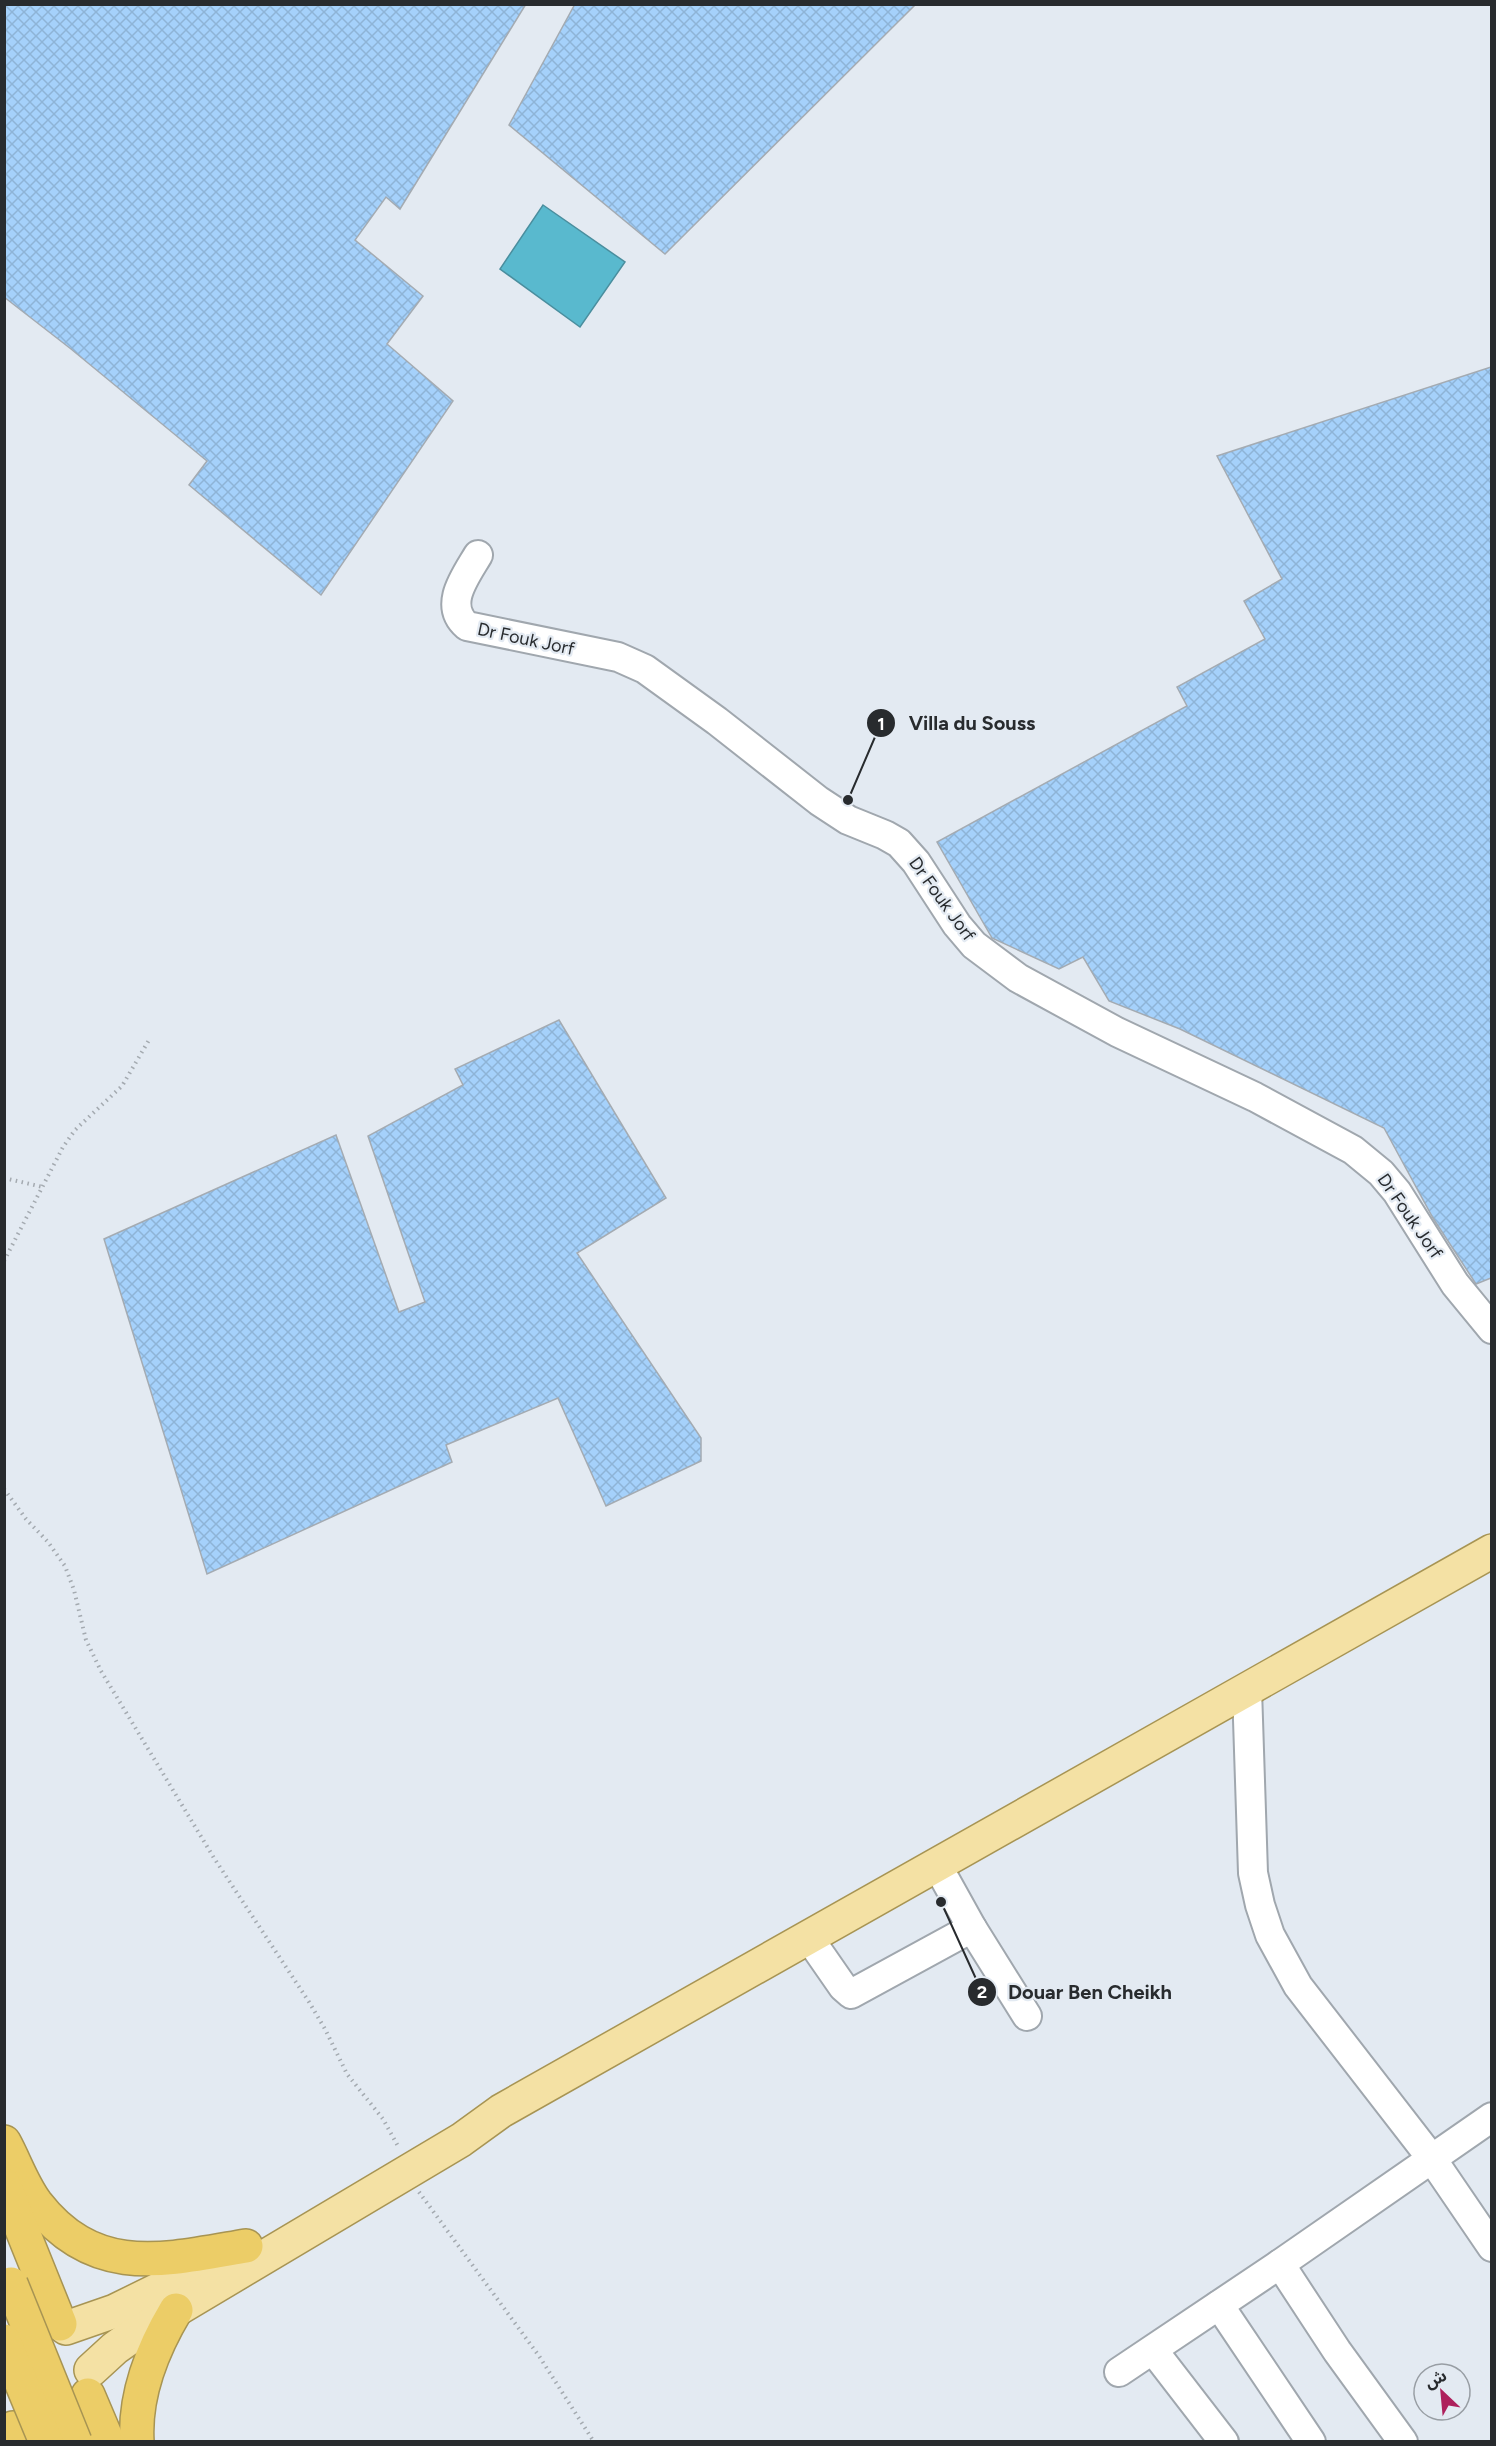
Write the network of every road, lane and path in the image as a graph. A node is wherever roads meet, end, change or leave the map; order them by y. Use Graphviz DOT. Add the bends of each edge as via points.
graph roads {
  1 [pos="477,555"];
  2 [pos="149,1040"];
  3 [pos="4,1178"];
  4 [pos="43,1187"];
  5 [pos="4,1262"];
  6 [pos="1491,1329"];
  7 [pos="4,1489"];
  8 [pos="1491,1551"];
  9 [pos="1246,1689"];
  10 [pos="937,1865"];
  11 [pos="972,1928"];
  12 [pos="809,1938"];
  13 [pos="1027,2016"];
  14 [pos="1491,2117"];
  15 [pos="4,2142"];
  16 [pos="1432,2159"];
  17 [pos="404,2165"];
  18 [pos="4,2185"];
  19 [pos="246,2246"];
  20 [pos="1491,2247"];
  21 [pos="1280,2264"];
  22 [pos="8,2275"];
  23 [pos="1219,2305"];
  24 [pos="176,2310"];
  25 [pos="4,2326"];
  26 [pos="63,2326"];
  27 [pos="4,2341"];
  28 [pos="1153,2350"];
  29 [pos="1119,2372"];
  30 [pos="89,2383"];
  31 [pos="12,2431"];
  32 [pos="1217,2439"];
  33 [pos="46,2442"];
  34 [pos="75,2442"];
  35 [pos="108,2442"];
  36 [pos="136,2442"];
  37 [pos="594,2442"];
  38 [pos="1311,2442"];
  39 [pos="1403,2442"];
  1 -- 6 [label="street, Dr Fouk Jorf" via="456,604 460,619 467,626 618,657 645,669 819,801 848,820 899,843 974,945 1018,978 1353,1150 1382,1173 1397,1192 1455,1284"];
  2 -- 4 [label="path" via="122,1086 75,1130"];
  3 -- 4 [label="path"];
  4 -- 5 [label="path"];
  7 -- 17 [label="path" via="65,1566 86,1640 101,1671 214,1858 309,2002 346,2074 383,2119"];
  8 -- 9 [label="main road"];
  9 -- 10 [label="main road"];
  9 -- 16 [label="street" via="1253,1874 1270,1935 1298,1986"];
  10 -- 11 [label="street"];
  10 -- 12 [label="main road"];
  11 -- 12 [label="street" via="851,1994"];
  11 -- 13 [label="street"];
  12 -- 17 [label="main road" via="501,2111 461,2140"];
  14 -- 16 [label="street"];
  15 -- 19 [label="highway" via="36,2202 63,2230 95,2250 126,2259 157,2261"];
  16 -- 20 [label="street"];
  16 -- 21 [label="street"];
  17 -- 19 [label="main road"];
  17 -- 24 [label="main road"];
  17 -- 37 [label="path" via="539,2356"];
  18 -- 26 [label="highway"];
  19 -- 26 [label="main road" via="115,2311"];
  21 -- 23 [label="street"];
  21 -- 39 [label="street"];
  22 -- 34 [label="highway, bridge"];
  23 -- 28 [label="street"];
  23 -- 38 [label="street"];
  24 -- 30 [label="main road" via="124,2342"];
  24 -- 36 [label="highway" via="145,2376"];
  25 -- 26 [label="main road" via="37,2318"];
  26 -- 30 [label="main road" via="84,2346"];
  27 -- 33 [label="highway, bridge"];
  28 -- 29 [label="street"];
  28 -- 32 [label="street"];
  30 -- 31 [label="main road" via="80,2409 70,2420 42,2432"];
  30 -- 35 [label="highway"];
}
